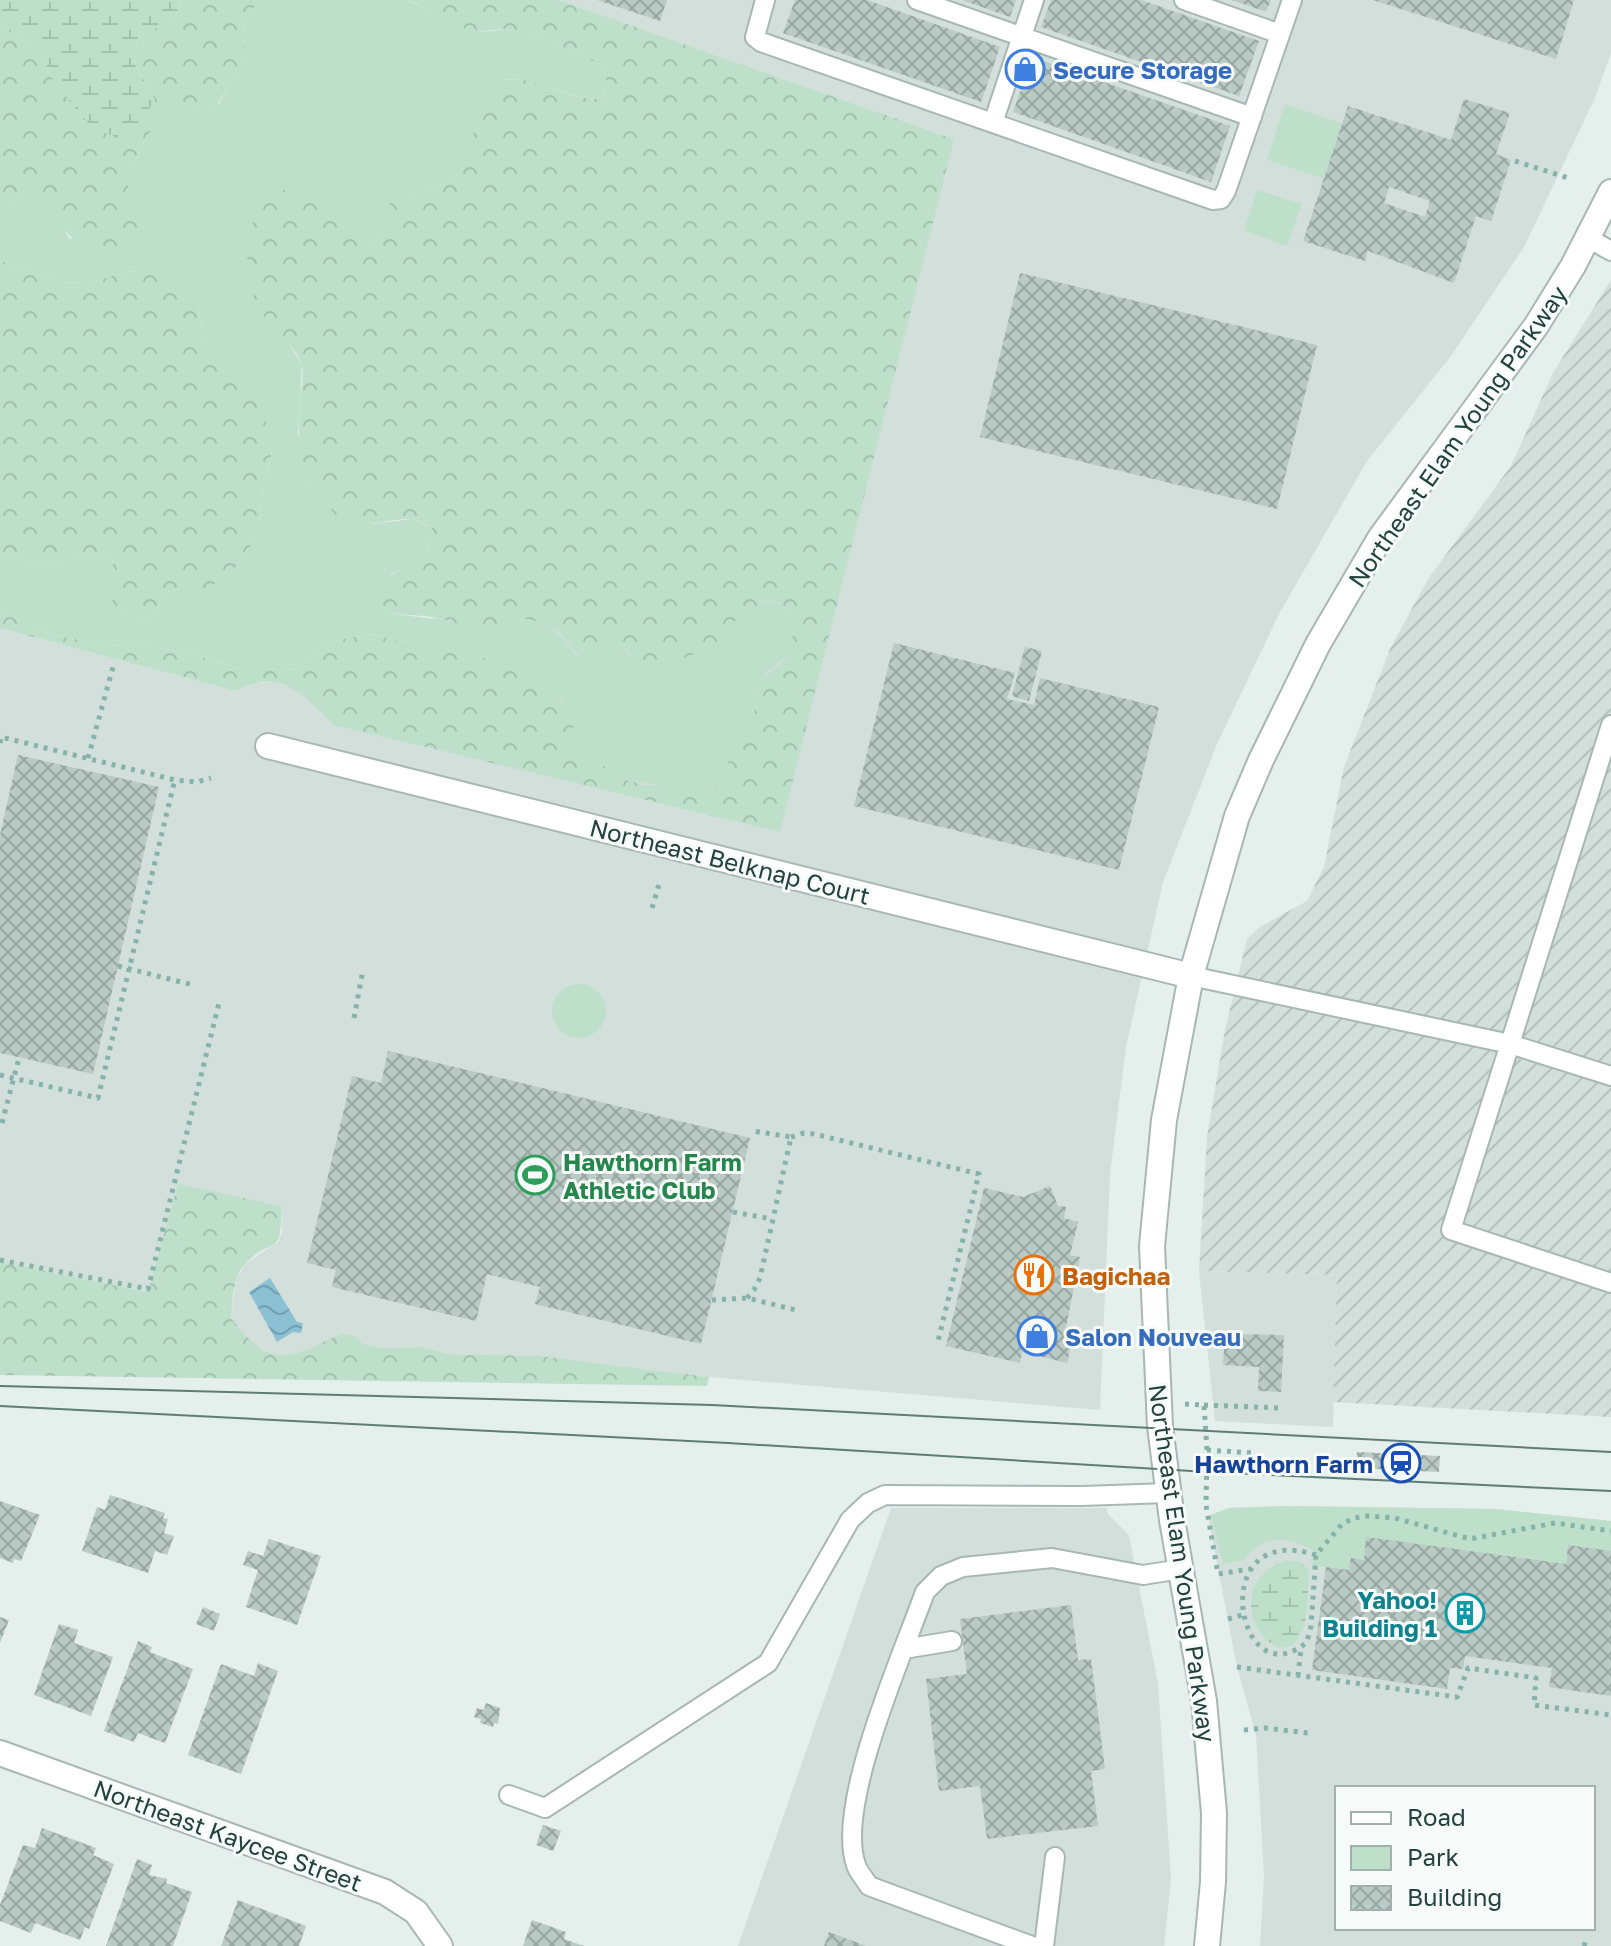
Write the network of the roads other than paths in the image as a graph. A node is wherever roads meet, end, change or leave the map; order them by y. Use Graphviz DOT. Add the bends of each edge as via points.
graph roads {
  1 [pos="765,0"];
  2 [pos="917,0"];
  3 [pos="1034,0"];
  4 [pos="1184,0"];
  5 [pos="1292,0"];
  6 [pos="1280,34"];
  7 [pos="1022,37"];
  8 [pos="1252,117"];
  9 [pos="993,123"];
  10 [pos="1611,192"];
  11 [pos="1588,238"];
  12 [pos="1611,251"];
  13 [pos="1611,725"];
  14 [pos="268,746"];
  15 [pos="1191,976"];
  16 [pos="1510,1044"];
  17 [pos="1611,1076"];
  18 [pos="1611,1283"];
  19 [pos="1168,1493"];
  20 [pos="1181,1569"];
  21 [pos="952,1641"];
  22 [pos="904,1649"];
  23 [pos="0,1753"];
  24 [pos="509,1795"];
  25 [pos="1055,1857"];
  26 [pos="440,1944"];
  27 [pos="1032,1946"];
  28 [pos="1044,1946"];
  29 [pos="1207,1946"];
  1 -- 9 [label="lane" via="755,37 761,42"];
  2 -- 7 [label="lane"];
  3 -- 7 [label="lane"];
  4 -- 6 [label="lane"];
  5 -- 6 [label="lane"];
  6 -- 8 [label="lane"];
  7 -- 8 [label="lane"];
  7 -- 9 [label="lane"];
  8 -- 9 [label="lane" via="1226,191 1213,200"];
  10 -- 11 [label="street, Northeast Elam Young Parkway"];
  11 -- 12 [label="lane"];
  11 -- 15 [label="street, Northeast Elam Young Parkway" via="1528,338 1380,538 1318,644 1237,816"];
  13 -- 16 [label="lane"];
  14 -- 15 [label="street, Northeast Belknap Court"];
  15 -- 16 [label="lane"];
  15 -- 19 [label="street, Northeast Elam Young Parkway" via="1164,1120 1152,1246"];
  16 -- 17 [label="lane"];
  16 -- 18 [label="lane" via="1451,1230"];
  19 -- 20 [label="street, Northeast Elam Young Parkway"];
  19 -- 24 [label="lane" via="885,1495 850,1520 768,1663 545,1808"];
  20 -- 22 [label="lane" via="1143,1575 1052,1558 963,1567 941,1576 925,1592"];
  20 -- 29 [label="street, Northeast Elam Young Parkway" via="1204,1701 1214,1813"];
  21 -- 22 [label="lane"];
  22 -- 27 [label="lane" via="859,1777 856,1866 869,1886"];
  23 -- 26 [label="street, Northeast Kaycee Street" via="385,1892 416,1912"];
  25 -- 28 [label="lane"];
}
